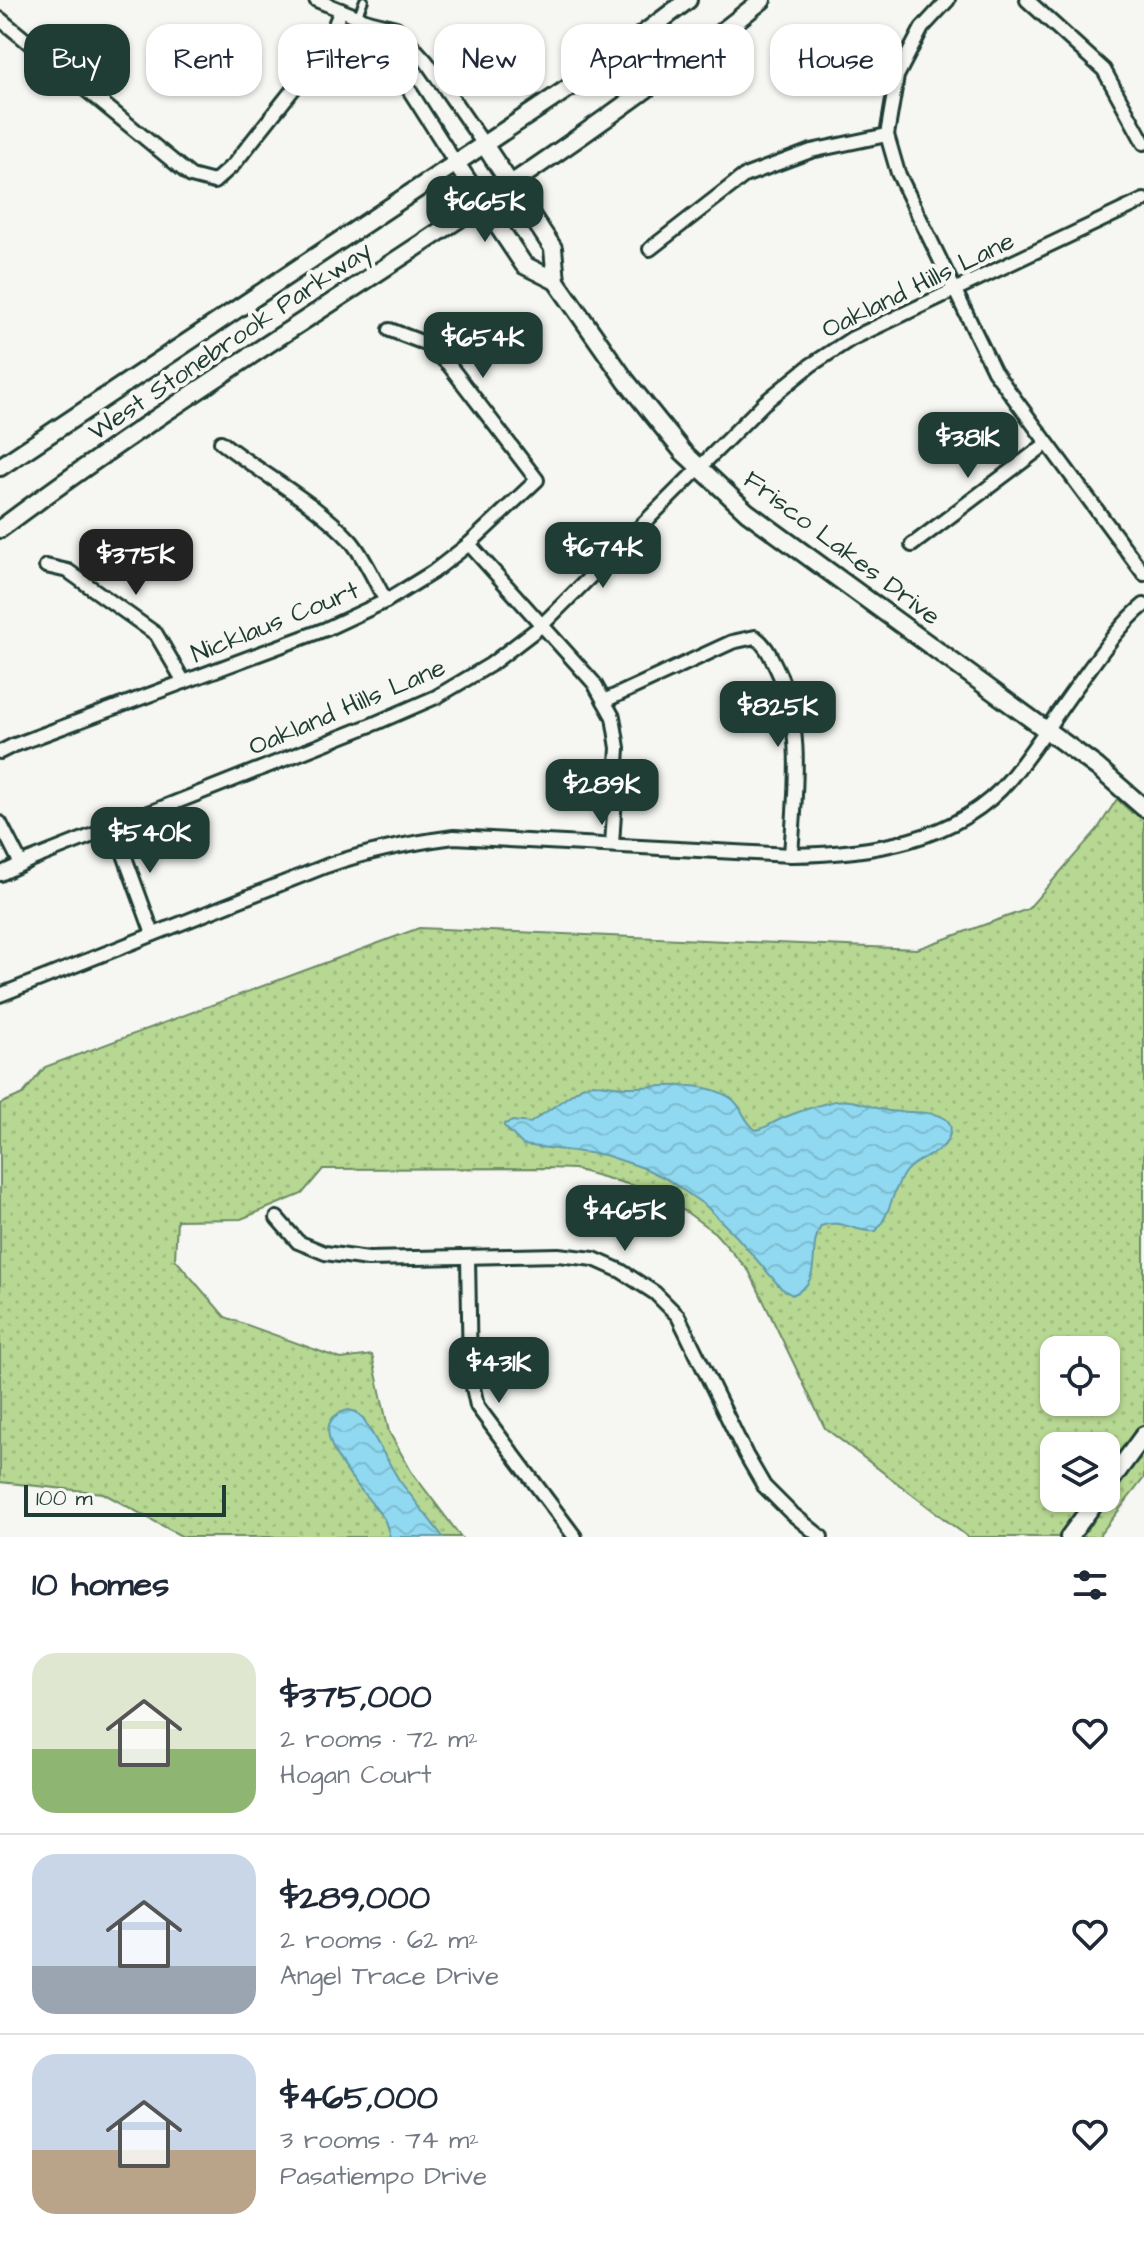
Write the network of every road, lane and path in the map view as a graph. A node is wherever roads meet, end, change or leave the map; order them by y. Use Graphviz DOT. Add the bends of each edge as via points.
graph roads {
  1 [pos="318,0"];
  2 [pos="364,0"];
  3 [pos="688,0"];
  4 [pos="762,0"];
  5 [pos="948,0"];
  6 [pos="1027,0"];
  7 [pos="341,10"];
  8 [pos="363,18"];
  9 [pos="0,19"];
  10 [pos="887,135"];
  11 [pos="483,143"];
  12 [pos="1144,143"];
  13 [pos="455,162"];
  14 [pos="510,183"];
  15 [pos="1144,200"];
  16 [pos="481,203"];
  17 [pos="650,249"];
  18 [pos="556,281"];
  19 [pos="955,290"];
  20 [pos="390,330"];
  21 [pos="221,442"];
  22 [pos="1046,444"];
  23 [pos="0,467"];
  24 [pos="701,468"];
  25 [pos="0,529"];
  26 [pos="469,544"];
  27 [pos="912,545"];
  28 [pos="46,566"];
  29 [pos="1144,574"];
  30 [pos="386,601"];
  31 [pos="1144,605"];
  32 [pos="541,626"];
  33 [pos="184,682"];
  34 [pos="604,701"];
  35 [pos="1045,729"];
  36 [pos="0,752"];
  37 [pos="1144,808"];
  38 [pos="0,823"];
  39 [pos="114,827"];
  40 [pos="612,845"];
  41 [pos="791,855"];
  42 [pos="21,864"];
  43 [pos="0,874"];
  44 [pos="153,934"];
  45 [pos="0,995"];
  46 [pos="277,1218"];
  47 [pos="468,1257"];
  48 [pos="1144,1435"];
  49 [pos="1120,1468"];
  50 [pos="1088,1512"];
  51 [pos="575,1537"];
  52 [pos="821,1537"];
  53 [pos="1069,1537"];
  1 -- 7 [label="street, Frisco Lakes Drive"];
  2 -- 8 [label="lane"];
  3 -- 11 [label="street, West Stonebrook Parkway" via="597,69"];
  4 -- 14 [label="street, West Stonebrook Parkway" via="689,59"];
  5 -- 10 [label="street" via="922,28 897,76"];
  6 -- 12 [label="street" via="1104,70"];
  7 -- 8 [label="street, Frisco Lakes Drive"];
  7 -- 9 [label="street" via="325,49 214,182 191,176"];
  8 -- 11 [label="street, Frisco Lakes Drive" via="396,28 426,61"];
  8 -- 13 [label="street, Frisco Lakes Drive"];
  10 -- 17 [label="street" via="811,151 744,176"];
  10 -- 19 [label="street" via="898,173"];
  11 -- 13 [label="street, West Stonebrook Parkway"];
  11 -- 14 [label="street, Frisco Lakes Drive"];
  13 -- 16 [label="street, Frisco Lakes Drive"];
  13 -- 23 [label="street, West Stonebrook Parkway"];
  14 -- 16 [label="street, West Stonebrook Parkway"];
  14 -- 18 [label="street, Frisco Lakes Drive" via="553,248"];
  15 -- 19 [label="street, Oakland Hills Lane"];
  16 -- 18 [label="street, Frisco Lakes Drive" via="524,265"];
  16 -- 25 [label="street, West Stonebrook Parkway" via="71,476"];
  18 -- 24 [label="street, Frisco Lakes Drive" via="626,381"];
  19 -- 22 [label="street" via="994,371"];
  19 -- 24 [label="street, Oakland Hills Lane" via="851,339 811,365 764,403"];
  20 -- 26 [label="street, Nicklaus Court" via="427,344 449,365 537,480"];
  21 -- 30 [label="street" via="320,512 353,543"];
  22 -- 27 [label="street"];
  22 -- 29 [label="street"];
  24 -- 32 [label="street, Oakland Hills Lane"];
  24 -- 35 [label="street, Frisco Lakes Drive" via="747,512"];
  26 -- 30 [label="street, Nicklaus Court"];
  26 -- 32 [label="street"];
  28 -- 33 [label="street" via="68,571 156,634"];
  30 -- 33 [label="street, Nicklaus Court"];
  31 -- 35 [label="street"];
  32 -- 34 [label="street"];
  32 -- 39 [label="street, Oakland Hills Lane" via="436,697"];
  33 -- 36 [label="street, Nicklaus Court"];
  34 -- 40 [label="street" via="613,717 618,748"];
  34 -- 41 [label="street" via="732,642 755,637 764,644 786,689 796,735"];
  35 -- 37 [label="street, Frisco Lakes Drive"];
  35 -- 41 [label="street" via="1009,781 979,809 948,827 864,851"];
  38 -- 42 [label="street"];
  39 -- 42 [label="street, Oakland Hills Lane"];
  39 -- 44 [label="street"];
  40 -- 41 [label="street"];
  40 -- 44 [label="street" via="454,837 371,850"];
  42 -- 43 [label="street, Oakland Hills Lane"];
  44 -- 45 [label="street"];
  46 -- 47 [label="street" via="298,1242 325,1253 368,1259"];
  47 -- 51 [label="street" via="470,1373 477,1406"];
  47 -- 52 [label="street" via="594,1259 655,1293 678,1316 764,1486"];
  48 -- 49 [label="street"];
  50 -- 53 [label="street"];
}
